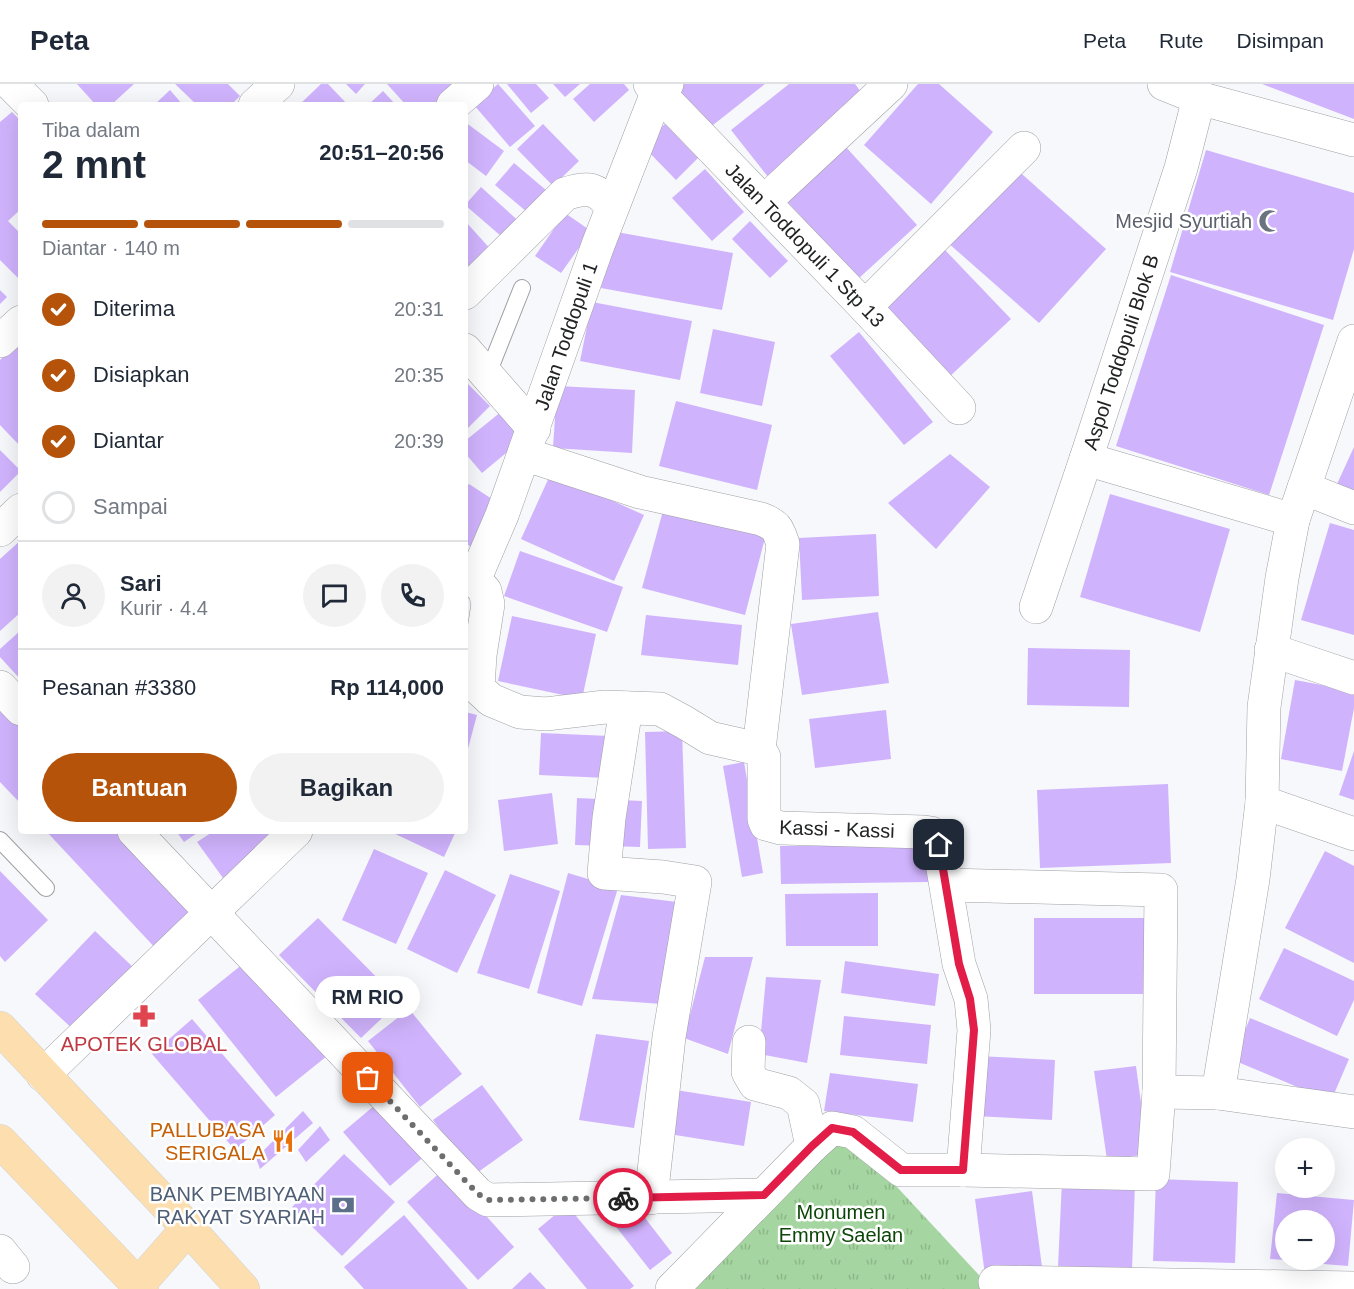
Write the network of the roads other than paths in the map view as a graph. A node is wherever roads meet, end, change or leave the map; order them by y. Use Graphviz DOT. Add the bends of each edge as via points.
graph roads {
  1 [pos="11,84"];
  2 [pos="278,84"];
  3 [pos="477,84"];
  4 [pos="891,84"];
  5 [pos="1164,84"];
  6 [pos="658,87"];
  7 [pos="1199,98"];
  8 [pos="29,102"];
  9 [pos="258,102"];
  10 [pos="456,102"];
  11 [pos="1354,140"];
  12 [pos="1024,148"];
  13 [pos="764,202"];
  14 [pos="612,207"];
  15 [pos="522,288"];
  16 [pos="468,290"];
  17 [pos="865,307"];
  18 [pos="18,325"];
  19 [pos="0,341"];
  20 [pos="1354,344"];
  21 [pos="468,354"];
  22 [pos="487,376"];
  23 [pos="959,408"];
  24 [pos="529,441"];
  25 [pos="1086,459"];
  26 [pos="1304,489"];
  27 [pos="1354,508"];
  28 [pos="18,513"];
  29 [pos="1293,520"];
  30 [pos="0,530"];
  31 [pos="470,573"];
  32 [pos="1036,607"];
  33 [pos="1271,650"];
  34 [pos="1354,678"];
  35 [pos="0,687"];
  36 [pos="18,706"];
  37 [pos="626,708"];
  38 [pos="759,749"];
  39 [pos="1262,802"];
  40 [pos="138,834"];
  41 [pos="293,834"];
  42 [pos="1354,834"];
  43 [pos="0,840"];
  44 [pos="946,885"];
  45 [pos="46,888"];
  46 [pos="212,914"];
  47 [pos="0,1028"];
  48 [pos="749,1042"];
  49 [pos="44,1075"];
  50 [pos="1159,1092"];
  51 [pos="1218,1094"];
  52 [pos="1354,1112"];
  53 [pos="0,1141"];
  54 [pos="812,1146"];
  55 [pos="963,1170"];
  56 [pos="764,1195"];
  57 [pos="651,1197"];
  58 [pos="188,1228"];
  59 [pos="995,1282"];
  60 [pos="140,1287"];
  61 [pos="1142,1287"];
  62 [pos="1335,1288"];
  63 [pos="243,1289"];
  64 [pos="672,1289"];
  1 -- 8 [label="street"];
  2 -- 9 [label="street"];
  3 -- 10 [label="street"];
  4 -- 13 [label="street"];
  5 -- 7 [label="street"];
  6 -- 13 [label="street, Jalan Toddopuli 1 Stp 13"];
  6 -- 14 [label="street, Jalan Toddopuli 1"];
  7 -- 11 [label="street"];
  7 -- 25 [label="street, Aspol Toddopuli Blok B" via="1181,168"];
  12 -- 17 [label="street"];
  13 -- 17 [label="street, Jalan Toddopuli 1 Stp 13"];
  14 -- 16 [label="street" via="602,194 588,189 566,194"];
  14 -- 24 [label="street, Jalan Toddopuli 1"];
  15 -- 22 [label="lane"];
  17 -- 23 [label="street, Jalan Toddopuli 1 Stp 13"];
  18 -- 19 [label="street"];
  20 -- 26 [label="street"];
  21 -- 22 [label="street"];
  22 -- 24 [label="street"];
  24 -- 31 [label="street, Jalan Toddopuli 1" via="502,515"];
  24 -- 38 [label="street" via="640,492 761,519 779,530 783,544"];
  25 -- 29 [label="street"];
  25 -- 32 [label="street, Aspol Toddopuli Blok B"];
  26 -- 27 [label="street"];
  26 -- 29 [label="street"];
  28 -- 30 [label="street"];
  29 -- 33 [label="street"];
  31 -- 37 [label="street, Jalan Toddopuli 1" via="485,591 488,604 478,688 491,700 520,712 546,714"];
  33 -- 34 [label="street"];
  33 -- 39 [label="street" via="1264,707"];
  35 -- 36 [label="street"];
  37 -- 38 [label="street, Jalan Toddopuli 1" via="660,709 710,738"];
  37 -- 57 [label="street" via="604,873 695,882 669,1037"];
  38 -- 44 [label="street, Kassi - Kassi" via="764,757 766,825 931,833 939,845"];
  39 -- 42 [label="street"];
  39 -- 51 [label="street"];
  40 -- 46 [label="street"];
  41 -- 46 [label="street"];
  43 -- 45 [label="lane"];
  44 -- 50 [label="street" via="1161,890"];
  44 -- 55 [label="street, Kassi - Kassi" via="974,1030"];
  46 -- 49 [label="street"];
  46 -- 57 [label="street" via="489,1207"];
  47 -- 49 [label="main road"];
  48 -- 54 [label="street" via="748,1072 755,1084 789,1093 804,1104"];
  49 -- 58 [label="main road"];
  50 -- 51 [label="street"];
  50 -- 55 [label="street" via="1153,1174"];
  51 -- 52 [label="street"];
  53 -- 60 [label="main road"];
  54 -- 55 [label="street" via="832,1128 853,1132 901,1170"];
  54 -- 56 [label="street"];
  56 -- 57 [label="street"];
  56 -- 64 [label="street"];
  58 -- 60 [label="main road"];
  58 -- 63 [label="main road"];
  59 -- 61 [label="street"];
  61 -- 62 [label="street"];
}
